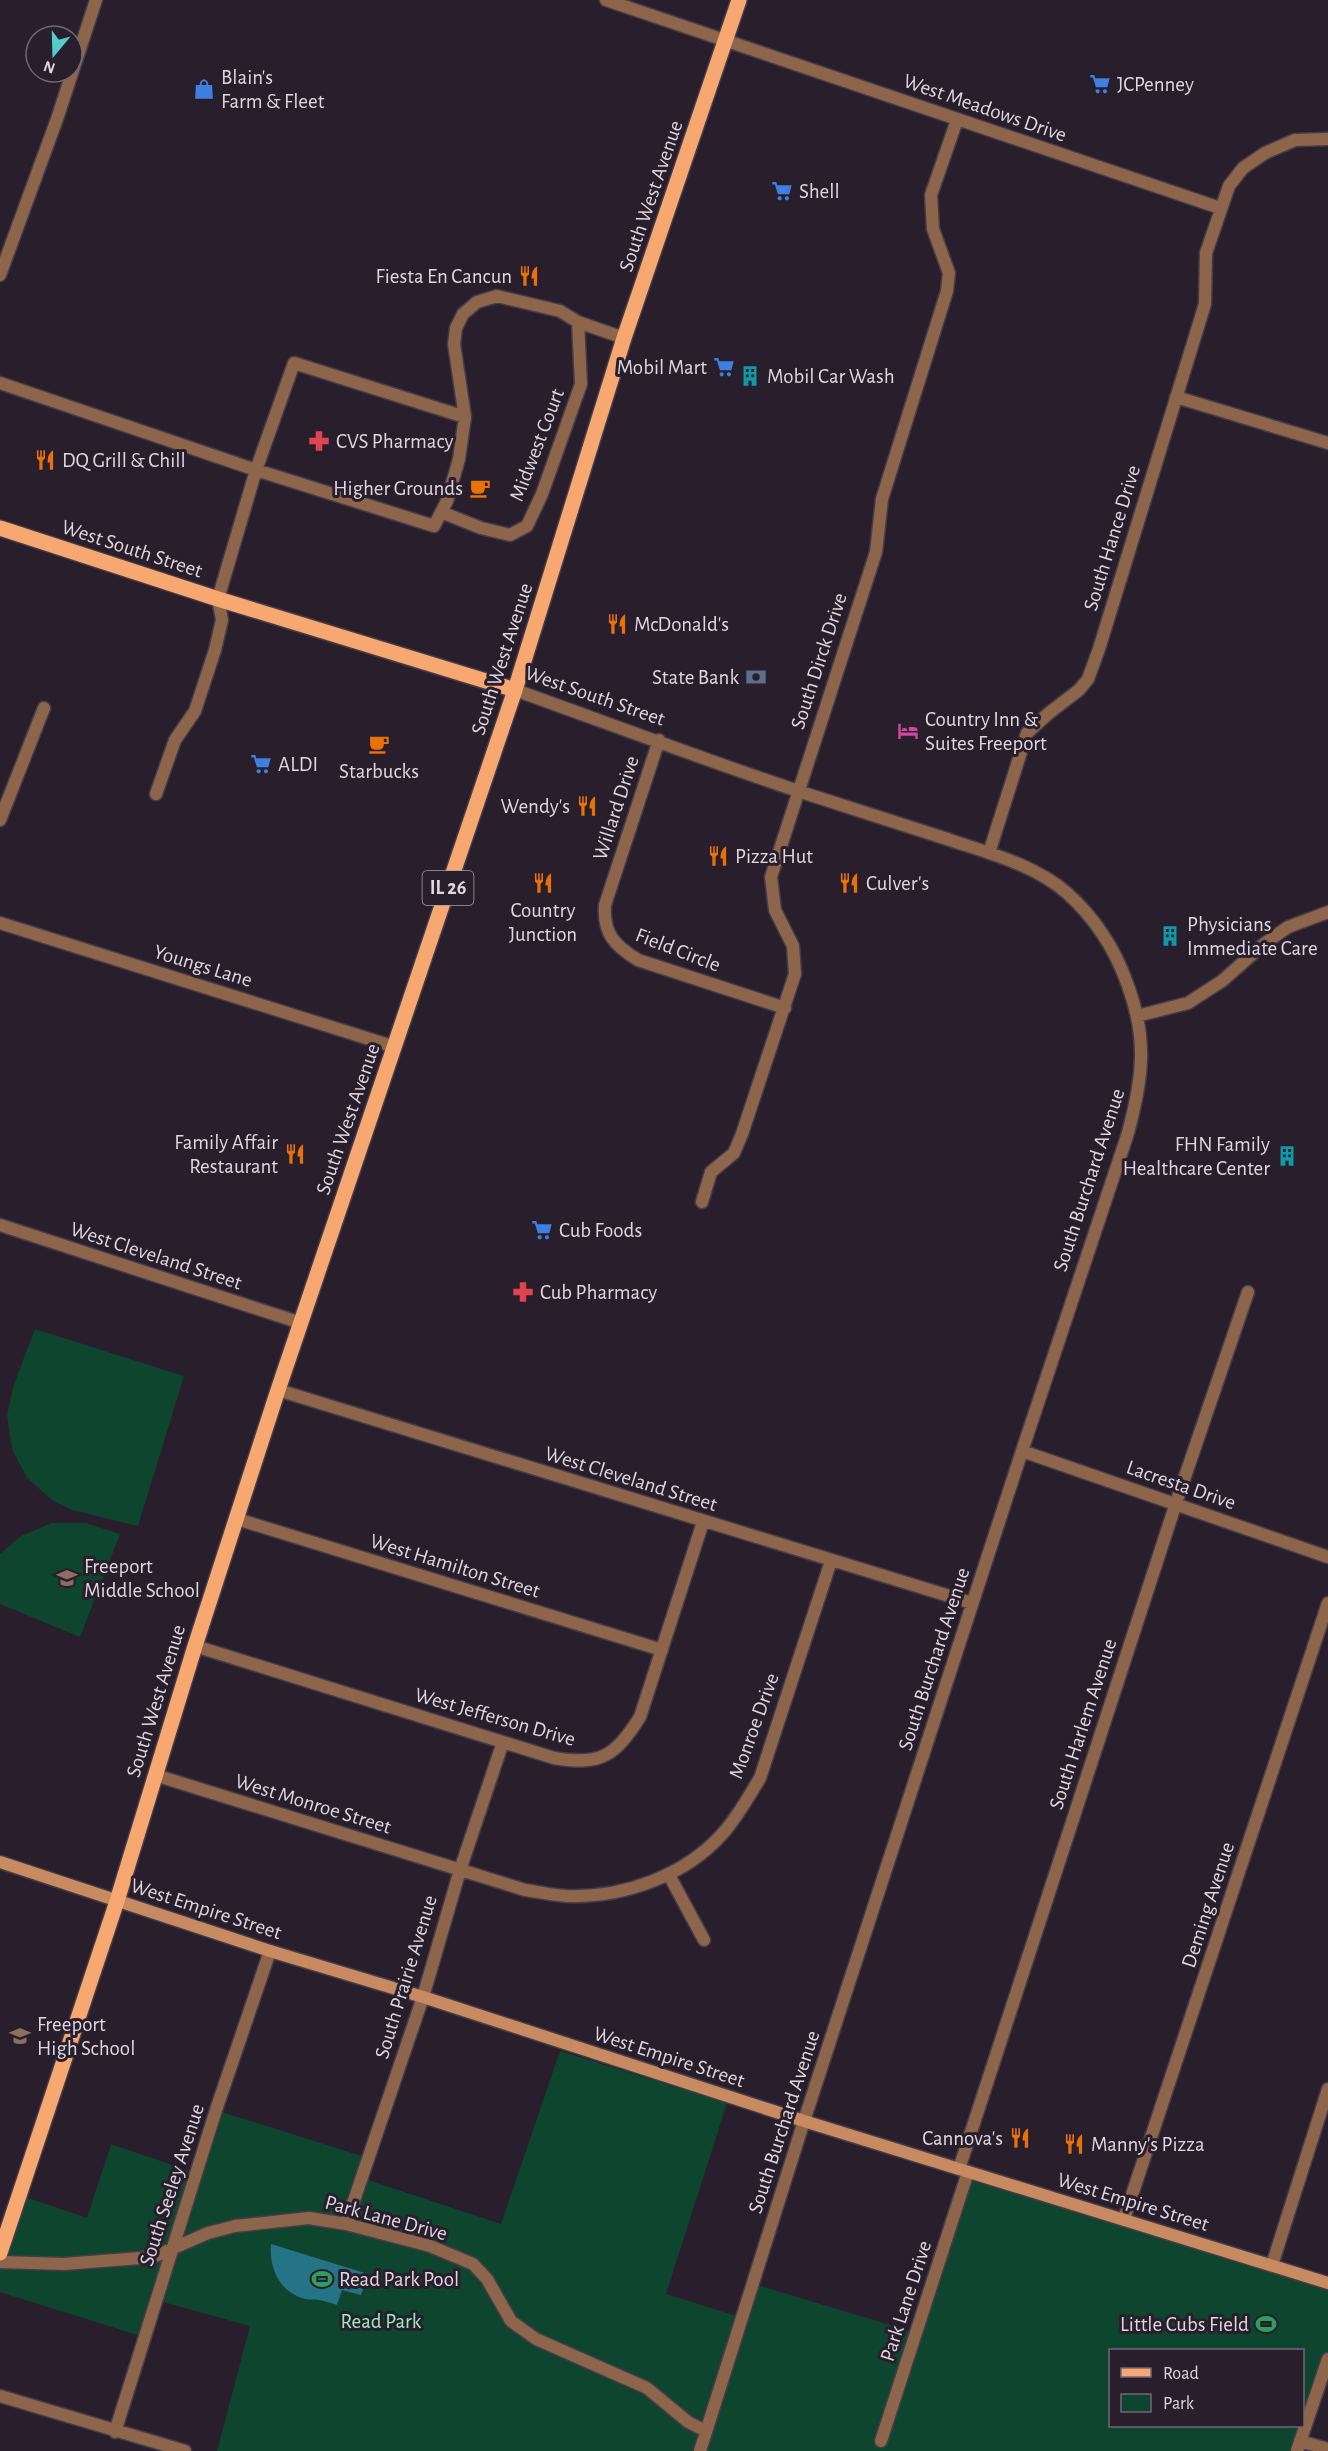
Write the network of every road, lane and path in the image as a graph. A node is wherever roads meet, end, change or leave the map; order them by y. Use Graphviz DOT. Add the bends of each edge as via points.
graph roads {
  1 [pos="96,0"];
  2 [pos="606,0"];
  3 [pos="739,0"];
  4 [pos="726,40"];
  5 [pos="957,120"];
  6 [pos="1328,139"];
  7 [pos="1220,208"];
  8 [pos="0,275"];
  9 [pos="578,322"];
  10 [pos="624,338"];
  11 [pos="0,383"];
  12 [pos="1176,397"];
  13 [pos="465,417"];
  14 [pos="1328,443"];
  15 [pos="256,470"];
  16 [pos="441,512"];
  17 [pos="0,528"];
  18 [pos="218,599"];
  19 [pos="515,690"];
  20 [pos="44,708"];
  21 [pos="659,740"];
  22 [pos="798,790"];
  23 [pos="156,794"];
  24 [pos="0,820"];
  25 [pos="989,853"];
  26 [pos="610,888"];
  27 [pos="1066,892"];
  28 [pos="1328,912"];
  29 [pos="0,922"];
  30 [pos="785,1008"];
  31 [pos="1137,1016"];
  32 [pos="395,1047"];
  33 [pos="702,1202"];
  34 [pos="0,1225"];
  35 [pos="1248,1293"];
  36 [pos="301,1323"];
  37 [pos="278,1390"];
  38 [pos="1022,1451"];
  39 [pos="1176,1503"];
  40 [pos="237,1519"];
  41 [pos="704,1522"];
  42 [pos="1328,1557"];
  43 [pos="831,1561"];
  44 [pos="1328,1602"];
  45 [pos="972,1604"];
  46 [pos="195,1646"];
  47 [pos="662,1650"];
  48 [pos="503,1742"];
  49 [pos="155,1775"];
  50 [pos="0,1862"];
  51 [pos="460,1870"];
  52 [pos="669,1875"];
  53 [pos="117,1901"];
  54 [pos="704,1940"];
  55 [pos="270,1951"];
  56 [pos="423,1997"];
  57 [pos="1328,2089"];
  58 [pos="804,2121"];
  59 [pos="964,2171"];
  60 [pos="1124,2219"];
  61 [pos="346,2224"];
  62 [pos="171,2249"];
  63 [pos="0,2253"];
  64 [pos="0,2262"];
  65 [pos="1272,2265"];
  66 [pos="1328,2283"];
  67 [pos="1328,2359"];
  68 [pos="0,2396"];
  69 [pos="706,2431"];
  70 [pos="115,2432"];
  71 [pos="881,2441"];
  72 [pos="1298,2446"];
  73 [pos="1328,2449"];
  74 [pos="185,2451"];
  75 [pos="700,2451"];
  1 -- 8 [label="street"];
  2 -- 4 [label="street, West Meadows Drive"];
  3 -- 4 [label="main road, South West Avenue / IL 26"];
  4 -- 5 [label="street, West Meadows Drive"];
  4 -- 10 [label="main road, South West Avenue / IL 26"];
  5 -- 7 [label="street, West Meadows Drive"];
  5 -- 22 [label="street, South Dirck Drive" via="932,195 933,229 950,273 946,291 882,499 876,552"];
  6 -- 7 [label="street" via="1295,140 1265,153 1244,168 1229,186"];
  7 -- 12 [label="street, South Hance Drive" via="1206,253 1205,304"];
  9 -- 10 [label="street"];
  9 -- 13 [label="street" via="560,311 497,296 477,302 463,314 454,344"];
  9 -- 16 [label="street, Midwest Court" via="581,384 527,526 510,535"];
  10 -- 19 [label="main road, South West Avenue / IL 26"];
  11 -- 15 [label="street"];
  12 -- 14 [label="street"];
  12 -- 25 [label="street, South Hance Drive" via="1088,679 1027,733"];
  13 -- 15 [label="street" via="294,363"];
  13 -- 16 [label="street" via="459,459"];
  15 -- 16 [label="street" via="434,526"];
  15 -- 18 [label="street"];
  17 -- 18 [label="main road, West South Street"];
  18 -- 19 [label="main road, West South Street"];
  18 -- 23 [label="street" via="222,620 215,650 195,711 175,740"];
  19 -- 21 [label="street, West South Street"];
  19 -- 32 [label="main road, South West Avenue / IL 26"];
  20 -- 24 [label="street"];
  21 -- 22 [label="street, West South Street"];
  21 -- 26 [label="street, Willard Drive"];
  22 -- 25 [label="street, West South Street"];
  22 -- 30 [label="street, South Dirck Drive" via="771,877 775,910 793,946 795,975"];
  25 -- 27 [label="street, West South Street"];
  26 -- 30 [label="street, Field Circle" via="604,918 619,948 638,960"];
  27 -- 31 [label="street, South Burchard Avenue" via="1096,923 1118,957"];
  28 -- 31 [label="street" via="1288,927 1222,981 1188,1003"];
  29 -- 32 [label="street, Youngs Lane"];
  30 -- 33 [label="street, South Dirck Drive" via="734,1153 711,1172"];
  31 -- 38 [label="street, South Burchard Avenue" via="1143,1058 1138,1096"];
  32 -- 36 [label="main road, South West Avenue / IL 26"];
  34 -- 36 [label="street, West Cleveland Street"];
  35 -- 39 [label="street, South Harlem Avenue"];
  36 -- 37 [label="main road, South West Avenue / IL 26"];
  37 -- 40 [label="main road, South West Avenue / IL 26"];
  37 -- 41 [label="street, West Cleveland Street"];
  38 -- 39 [label="street, Lacresta Drive"];
  38 -- 45 [label="street, South Burchard Avenue"];
  39 -- 42 [label="street, Lacresta Drive"];
  39 -- 59 [label="street, South Harlem Avenue"];
  40 -- 46 [label="main road, South West Avenue / IL 26"];
  40 -- 47 [label="street, West Hamilton Street"];
  41 -- 43 [label="street, West Cleveland Street"];
  41 -- 47 [label="street, West Jefferson Drive"];
  43 -- 45 [label="street, West Cleveland Street"];
  43 -- 52 [label="street, Monroe Drive" via="760,1778 724,1833"];
  44 -- 60 [label="street, Deming Avenue"];
  45 -- 58 [label="street, South Burchard Avenue"];
  46 -- 48 [label="street, West Jefferson Drive"];
  46 -- 49 [label="main road, South West Avenue / IL 26"];
  47 -- 48 [label="street, West Jefferson Drive" via="640,1717 624,1742 603,1757 578,1762"];
  48 -- 51 [label="street, South Prairie Avenue"];
  49 -- 51 [label="street, West Monroe Street"];
  49 -- 53 [label="main road, South West Avenue / IL 26"];
  50 -- 53 [label="main road, West Empire Street"];
  51 -- 52 [label="street, Monroe Drive" via="525,1890 565,1896 633,1888"];
  51 -- 56 [label="street, South Prairie Avenue"];
  52 -- 54 [label="street"];
  53 -- 55 [label="main road, West Empire Street"];
  53 -- 63 [label="main road, South West Avenue / IL 26"];
  55 -- 56 [label="main road, West Empire Street"];
  55 -- 62 [label="street, South Seeley Avenue"];
  56 -- 58 [label="main road, West Empire Street"];
  56 -- 61 [label="street, South Prairie Avenue"];
  57 -- 65 [label="street"];
  58 -- 59 [label="main road, West Empire Street"];
  58 -- 69 [label="street, South Burchard Avenue"];
  59 -- 60 [label="main road, West Empire Street"];
  59 -- 71 [label="street, Park Lane Drive"];
  60 -- 65 [label="main road, West Empire Street"];
  61 -- 62 [label="street, Park Lane Drive" via="309,2218 275,2220 208,2233"];
  61 -- 69 [label="street, Park Lane Drive" via="430,2246 473,2264 487,2279 511,2321 536,2339 647,2388 688,2422"];
  62 -- 64 [label="street, Park Lane Drive" via="153,2258 64,2264"];
  62 -- 70 [label="street, South Seeley Avenue"];
  65 -- 66 [label="main road, West Empire Street"];
  67 -- 72 [label="street"];
  68 -- 70 [label="street"];
  69 -- 75 [label="street, South Burchard Avenue"];
  70 -- 74 [label="street"];
  72 -- 73 [label="street"];
}
